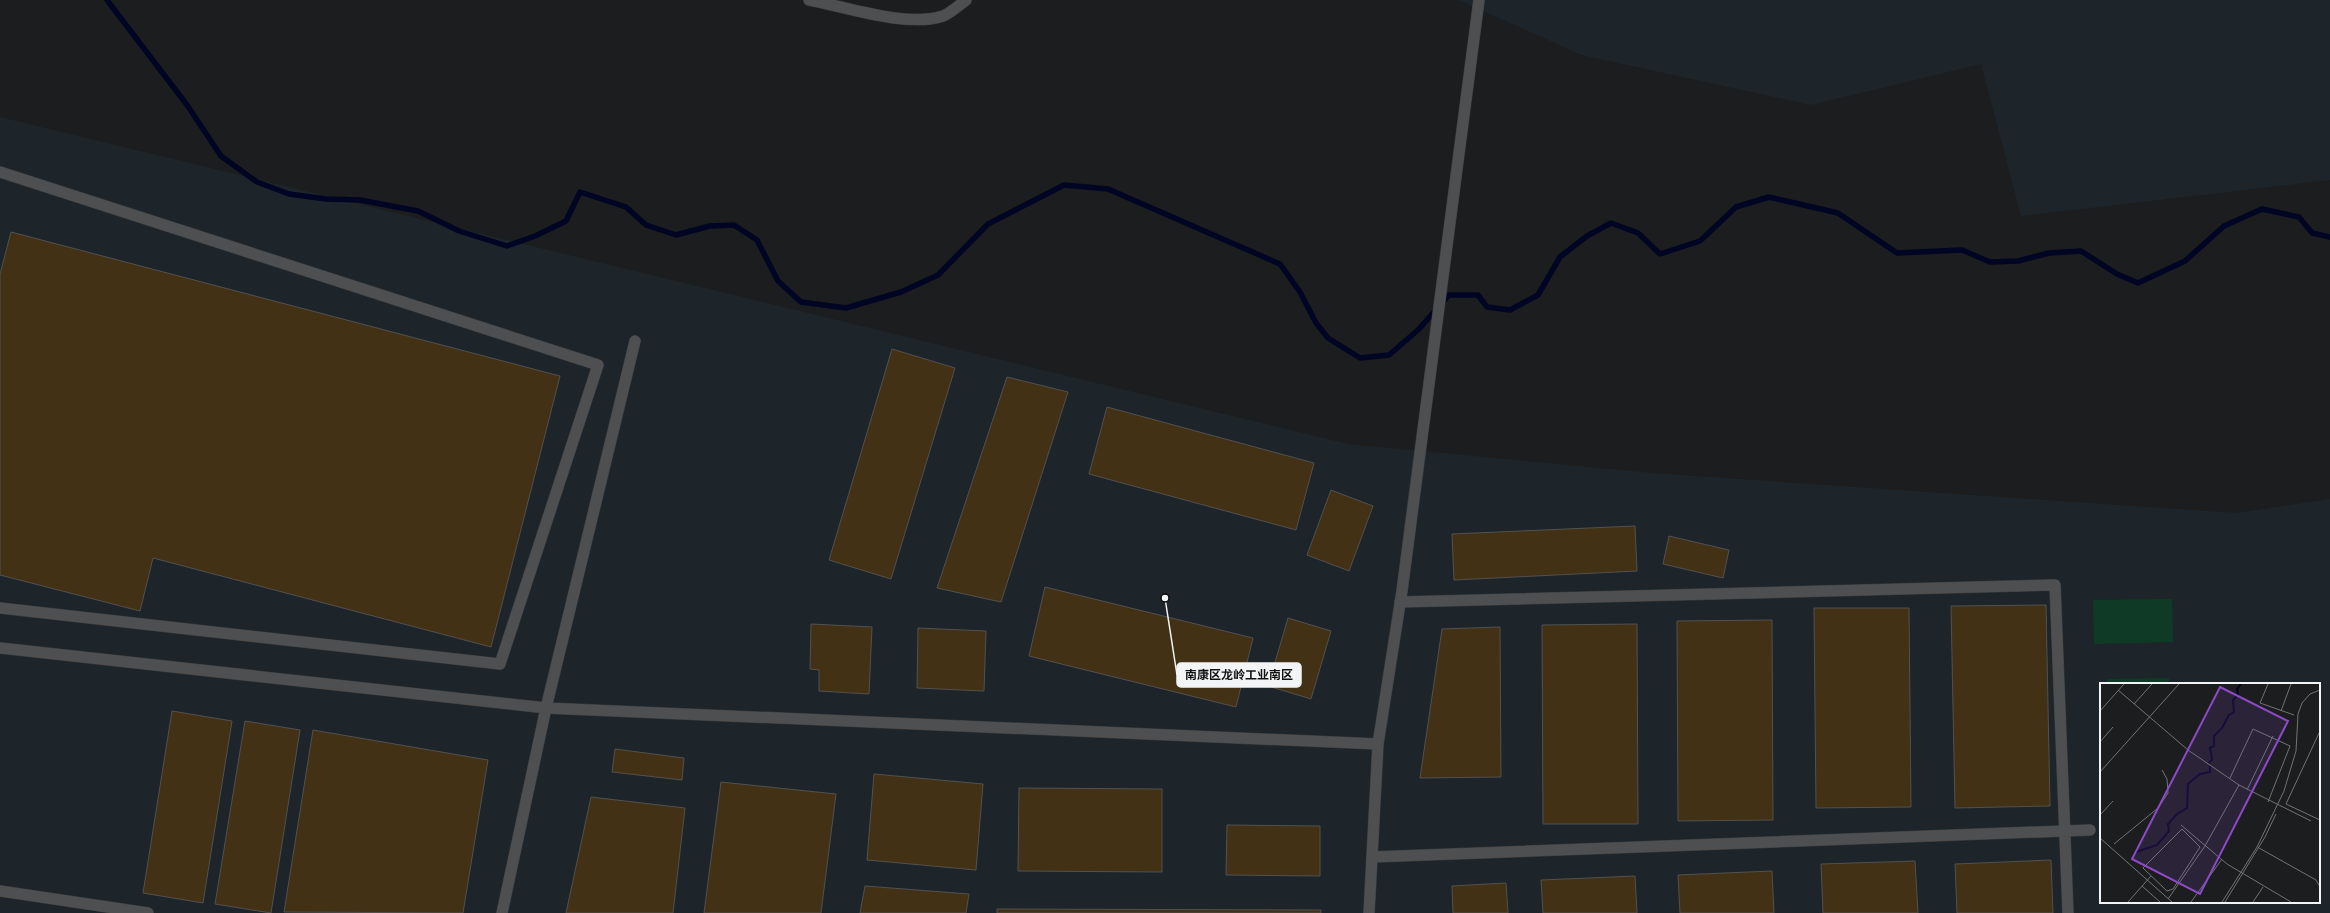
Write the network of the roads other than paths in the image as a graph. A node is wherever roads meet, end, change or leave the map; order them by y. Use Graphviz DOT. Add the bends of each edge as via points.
graph roads {
  1 [pos="809,0"];
  2 [pos="966,0"];
  3 [pos="1479,0"];
  4 [pos="0,172"];
  5 [pos="635,342"];
  6 [pos="1400,602"];
  7 [pos="0,608"];
  8 [pos="0,648"];
  9 [pos="546,708"];
  10 [pos="1378,744"];
  11 [pos="2090,830"];
  12 [pos="2064,831"];
  13 [pos="1372,857"];
  14 [pos="0,891"];
  15 [pos="148,913"];
  16 [pos="502,913"];
  17 [pos="1369,913"];
  18 [pos="2068,913"];
  1 -- 2 [label="street" via="869,14 930,20 945,16"];
  3 -- 6 [label="street"];
  4 -- 7 [label="street" via="598,365 500,664"];
  5 -- 9 [label="street"];
  6 -- 10 [label="street"];
  6 -- 12 [label="street" via="2055,585"];
  8 -- 9 [label="street"];
  9 -- 10 [label="street"];
  9 -- 16 [label="street"];
  10 -- 13 [label="street"];
  11 -- 12 [label="street"];
  12 -- 13 [label="street"];
  12 -- 18 [label="street"];
  13 -- 17 [label="street"];
  14 -- 15 [label="street"];
}
